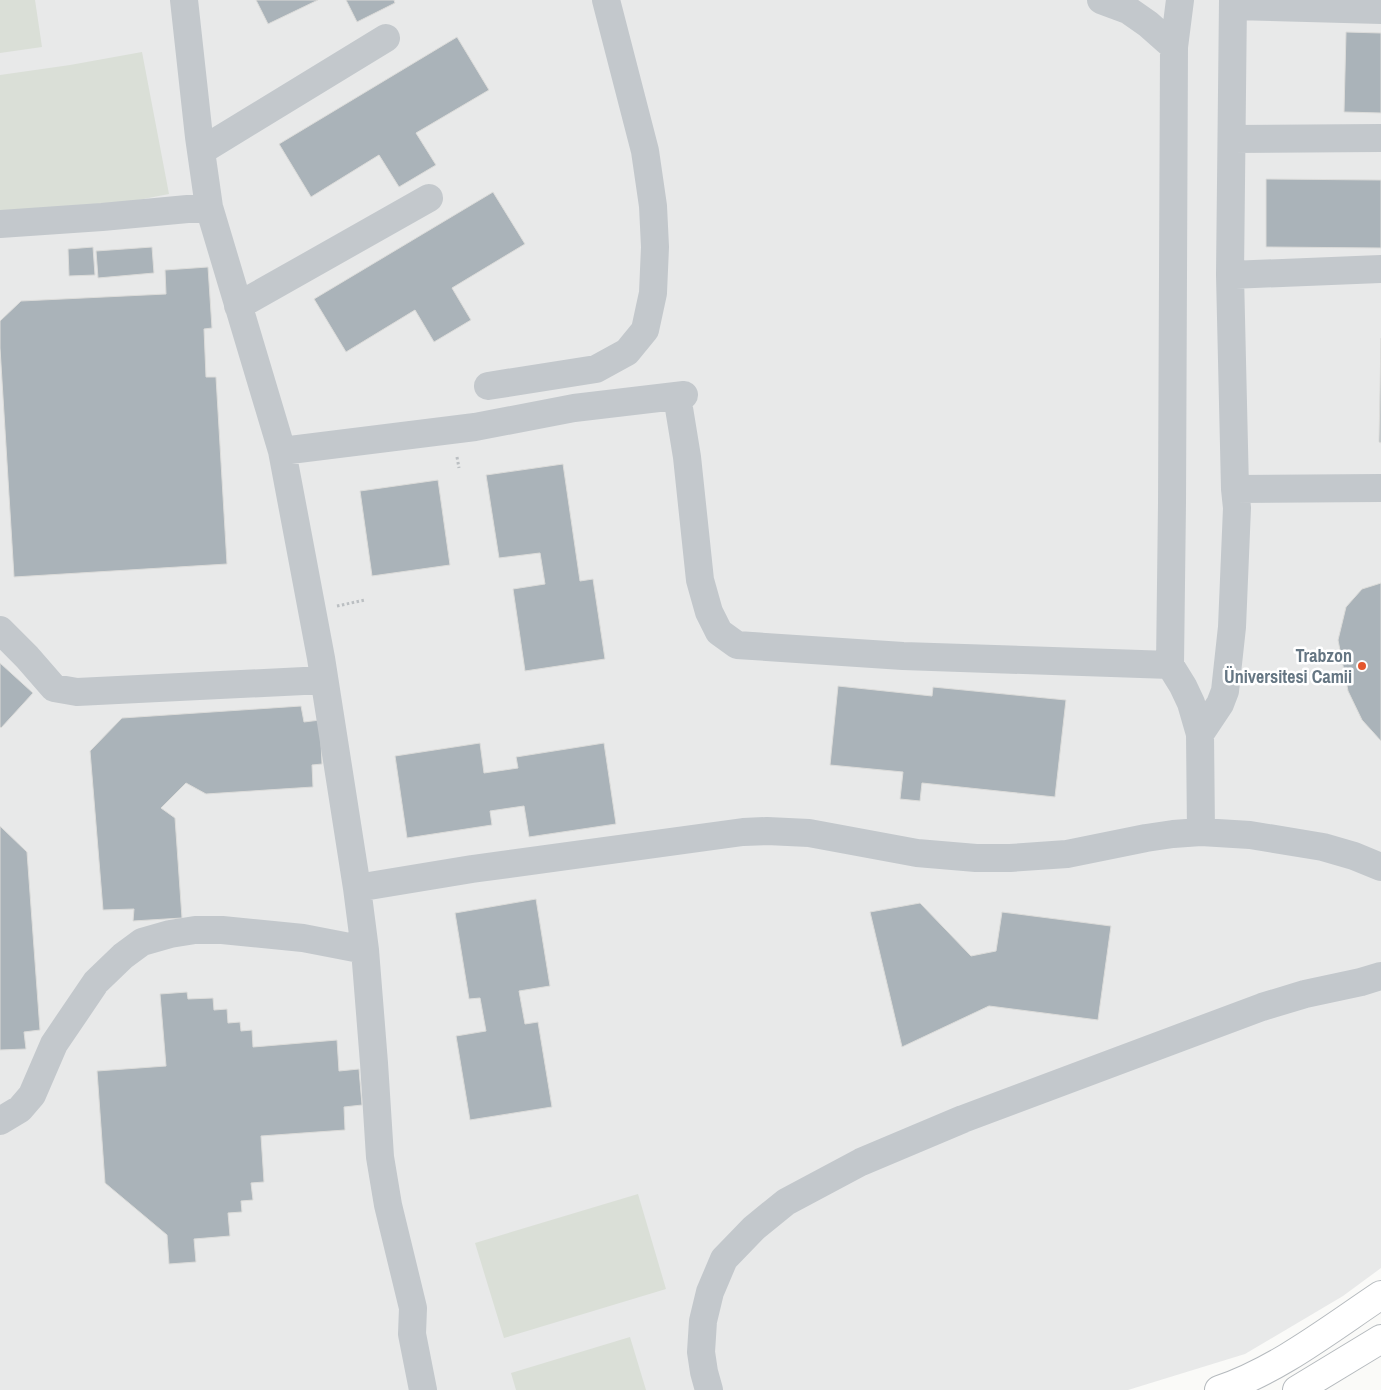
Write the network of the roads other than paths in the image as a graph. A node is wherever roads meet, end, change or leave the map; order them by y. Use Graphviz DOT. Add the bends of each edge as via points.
graph roads {
  1 [pos="184,0"];
  2 [pos="606,0"];
  3 [pos="1101,0"];
  4 [pos="1180,0"];
  5 [pos="1233,3"];
  6 [pos="1381,10"];
  7 [pos="386,38"];
  8 [pos="1174,48"];
  9 [pos="1381,138"];
  10 [pos="1232,139"];
  11 [pos="201,151"];
  12 [pos="429,198"];
  13 [pos="209,207"];
  14 [pos="0,224"];
  15 [pos="1381,269"];
  16 [pos="1230,275"];
  17 [pos="238,306"];
  18 [pos="488,386"];
  19 [pos="282,451"];
  20 [pos="1381,488"];
  21 [pos="1236,498"];
  22 [pos="0,630"];
  23 [pos="1170,665"];
  24 [pos="324,680"];
  25 [pos="1200,734"];
  26 [pos="1201,832"];
  27 [pos="1381,868"];
  28 [pos="357,888"];
  29 [pos="365,950"];
  30 [pos="1381,976"];
  31 [pos="0,1121"];
  32 [pos="1381,1295"];
  33 [pos="413,1308"];
  34 [pos="1381,1339"];
  35 [pos="424,1390"];
  36 [pos="441,1390"];
  37 [pos="709,1390"];
  38 [pos="1219,1390"];
  39 [pos="1297,1390"];
  1 -- 11 [label="street"];
  2 -- 18 [label="street" via="645,151 653,206 653,293 645,330 628,352 596,369"];
  3 -- 8 [label="street" via="1128,10"];
  4 -- 8 [label="street"];
  5 -- 6 [label="street"];
  5 -- 10 [label="street"];
  7 -- 11 [label="street"];
  8 -- 23 [label="street"];
  9 -- 10 [label="street"];
  10 -- 16 [label="street"];
  11 -- 13 [label="street"];
  12 -- 17 [label="street"];
  13 -- 14 [label="street"];
  13 -- 17 [label="street"];
  15 -- 16 [label="street"];
  16 -- 21 [label="street"];
  17 -- 19 [label="street"];
  19 -- 23 [label="street" via="475,427 574,408 681,395 700,580 709,612 719,632 737,645 903,656"];
  19 -- 24 [label="street"];
  20 -- 21 [label="street"];
  21 -- 25 [label="street" via="1232,627 1225,691"];
  22 -- 24 [label="street" via="54,688 76,692"];
  23 -- 25 [label="street" via="1191,703"];
  24 -- 28 [label="street"];
  25 -- 26 [label="street"];
  26 -- 27 [label="street" via="1250,835 1323,847"];
  26 -- 28 [label="street" via="1146,838 1067,854 976,858 916,853 809,833 743,832"];
  28 -- 29 [label="street"];
  29 -- 31 [label="street" via="303,938 222,930 195,930 142,942 96,982 54,1044 32,1095 20,1109"];
  29 -- 33 [label="street" via="380,1157"];
  30 -- 37 [label="street" via="1262,1007 963,1119 861,1162 786,1202 754,1228 724,1259 710,1292 703,1321 701,1352"];
  32 -- 38 [label="main road" via="1279,1363"];
  33 -- 35 [label="street" via="412,1334"];
  33 -- 36 [label="street" via="427,1330"];
  34 -- 39 [label="main road"];
}
